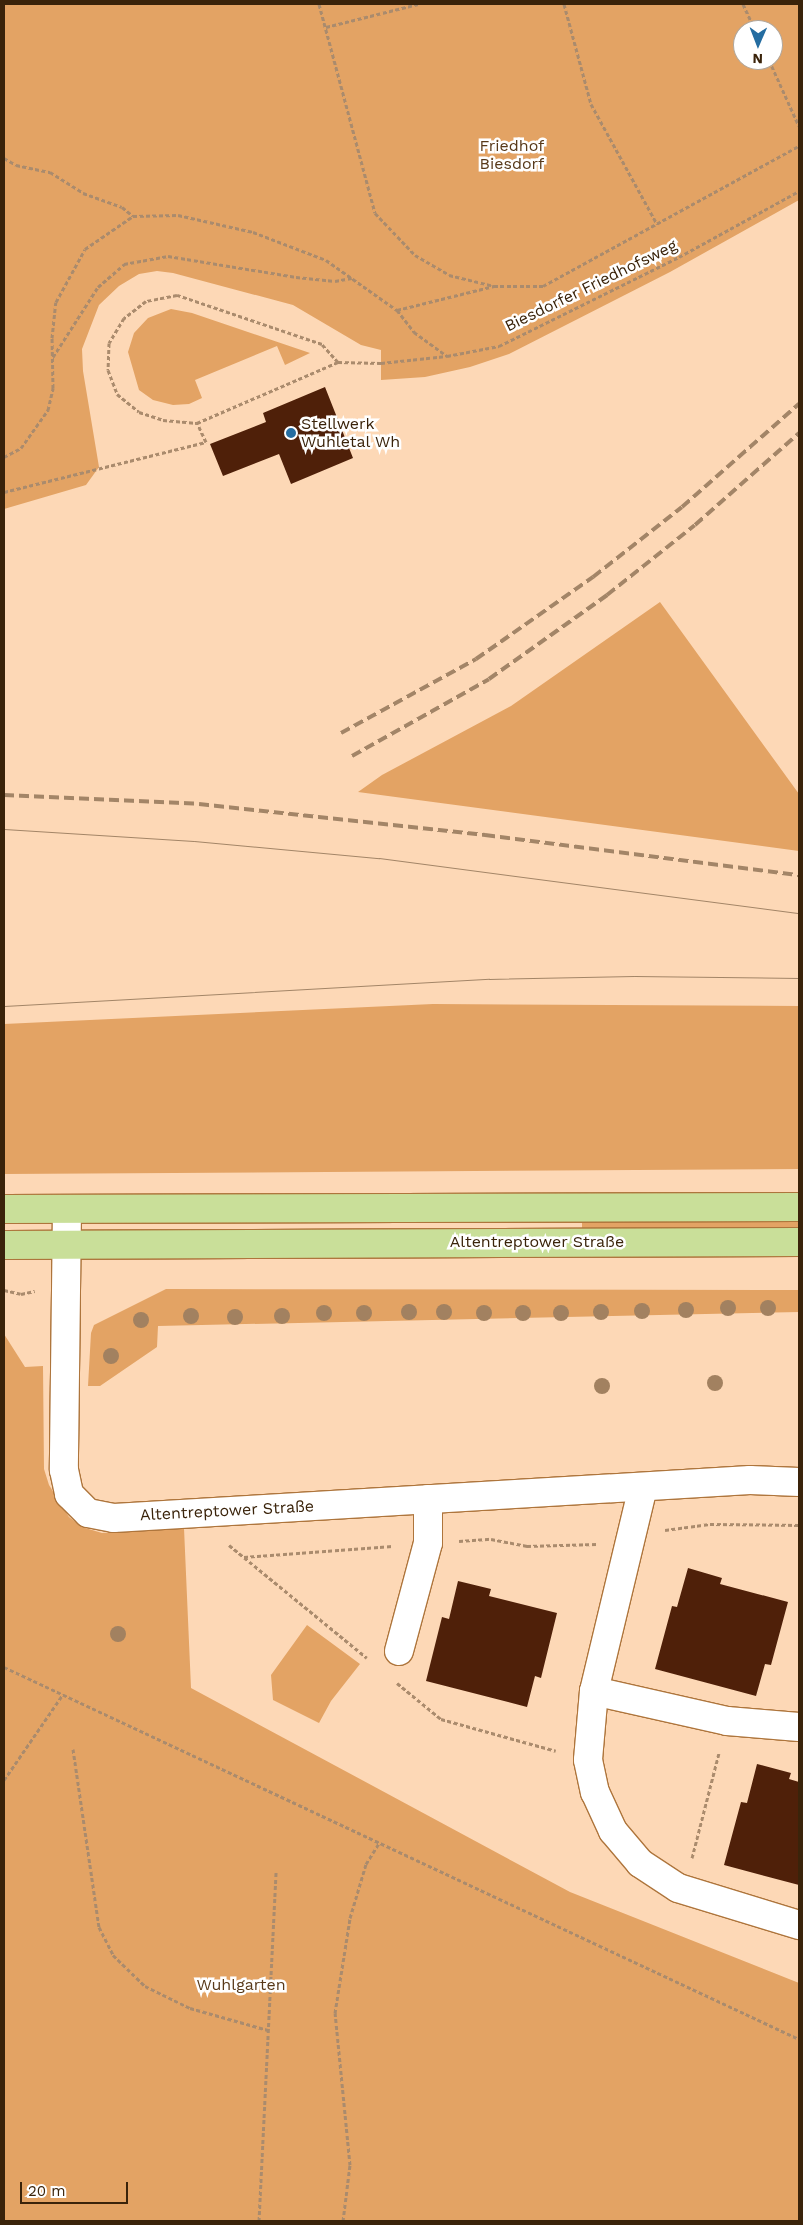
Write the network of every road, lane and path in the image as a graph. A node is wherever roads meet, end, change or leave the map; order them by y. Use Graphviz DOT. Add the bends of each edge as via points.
graph roads {
  1 [pos="320,4"];
  2 [pos="418,4"];
  3 [pos="564,4"];
  4 [pos="743,4"];
  5 [pos="750,20"];
  6 [pos="326,27"];
  7 [pos="774,70"];
  8 [pos="799,126"];
  9 [pos="799,146"];
  10 [pos="4,158"];
  11 [pos="799,191"];
  12 [pos="133,216"];
  13 [pos="657,224"];
  14 [pos="352,278"];
  15 [pos="494,286"];
  16 [pos="397,310"];
  17 [pos="447,356"];
  18 [pos="53,357"];
  19 [pos="338,362"];
  20 [pos="197,424"];
  21 [pos="4,457"];
  22 [pos="4,492"];
  23 [pos="799,1207"];
  24 [pos="67,1208"];
  25 [pos="4,1209"];
  26 [pos="799,1242"];
  27 [pos="65,1244"];
  28 [pos="4,1245"];
  29 [pos="4,1290"];
  30 [pos="21,1294"];
  31 [pos="799,1482"];
  32 [pos="643,1487"];
  33 [pos="428,1499"];
  34 [pos="799,1525"];
  35 [pos="657,1531"];
  36 [pos="399,1651"];
  37 [pos="4,1667"];
  38 [pos="594,1690"];
  39 [pos="63,1694"];
  40 [pos="727,1721"];
  41 [pos="799,1727"];
  42 [pos="72,1750"];
  43 [pos="4,1780"];
  44 [pos="379,1843"];
  45 [pos="276,1871"];
  46 [pos="684,1890"];
  47 [pos="799,1925"];
  48 [pos="268,2030"];
  49 [pos="799,2040"];
  50 [pos="259,2221"];
  51 [pos="343,2221"];
  1 -- 6 [label="path"];
  2 -- 6 [label="path"];
  3 -- 13 [label="path" via="592,104"];
  4 -- 5 [label="path"];
  6 -- 15 [label="path" via="375,214 424,260 449,275"];
  7 -- 8 [label="path"];
  9 -- 13 [label="path"];
  10 -- 12 [label="path" via="16,165 50,172 83,193 122,207"];
  11 -- 17 [label="path, Biesdorfer Friedhofsweg" via="679,257 499,346"];
  12 -- 14 [label="path" via="178,215 253,232 326,260"];
  12 -- 18 [label="path" via="84,249 56,302"];
  13 -- 15 [label="path" via="543,286"];
  14 -- 16 [label="path"];
  14 -- 18 [label="path" via="335,281 168,256 124,264 98,287"];
  15 -- 16 [label="path"];
  16 -- 17 [label="path" via="414,332"];
  17 -- 19 [label="path, Biesdorfer Friedhofsweg" via="381,363"];
  18 -- 21 [label="path" via="53,388 48,410 21,448"];
  19 -- 20 [label="path"];
  19 -- 20 [label="path" via="322,344 177,295 146,301 124,318 110,342 108,370 117,394 139,412 163,420"];
  20 -- 22 [label="path" via="206,442"];
  23 -- 24 [label="main road"];
  24 -- 25 [label="main road"];
  24 -- 27 [label="lane, Altentreptower Straße"];
  26 -- 27 [label="main road, Altentreptower Straße"];
  27 -- 28 [label="main road, Altentreptower Straße"];
  27 -- 33 [label="lane, Altentreptower Straße" via="64,1470 69,1494 88,1513 114,1518"];
  29 -- 30 [label="path"];
  31 -- 32 [label="lane, Altentreptower Straße" via="750,1480"];
  32 -- 33 [label="lane, Altentreptower Straße"];
  32 -- 38 [label="lane"];
  33 -- 36 [label="lane" via="428,1543"];
  34 -- 35 [label="path" via="710,1524"];
  37 -- 39 [label="path"];
  38 -- 40 [label="lane"];
  38 -- 46 [label="lane" via="588,1760 595,1792 613,1830 640,1863"];
  39 -- 43 [label="path"];
  39 -- 44 [label="path"];
  40 -- 41 [label="lane"];
  40 -- 46 [label="path"];
  42 -- 48 [label="path" via="99,1927 113,1955 145,1986 190,2008"];
  44 -- 49 [label="path"];
  44 -- 51 [label="path" via="366,1864 350,1918 335,2012 350,2165"];
  45 -- 48 [label="path"];
  46 -- 47 [label="lane"];
  48 -- 50 [label="path"];
}
